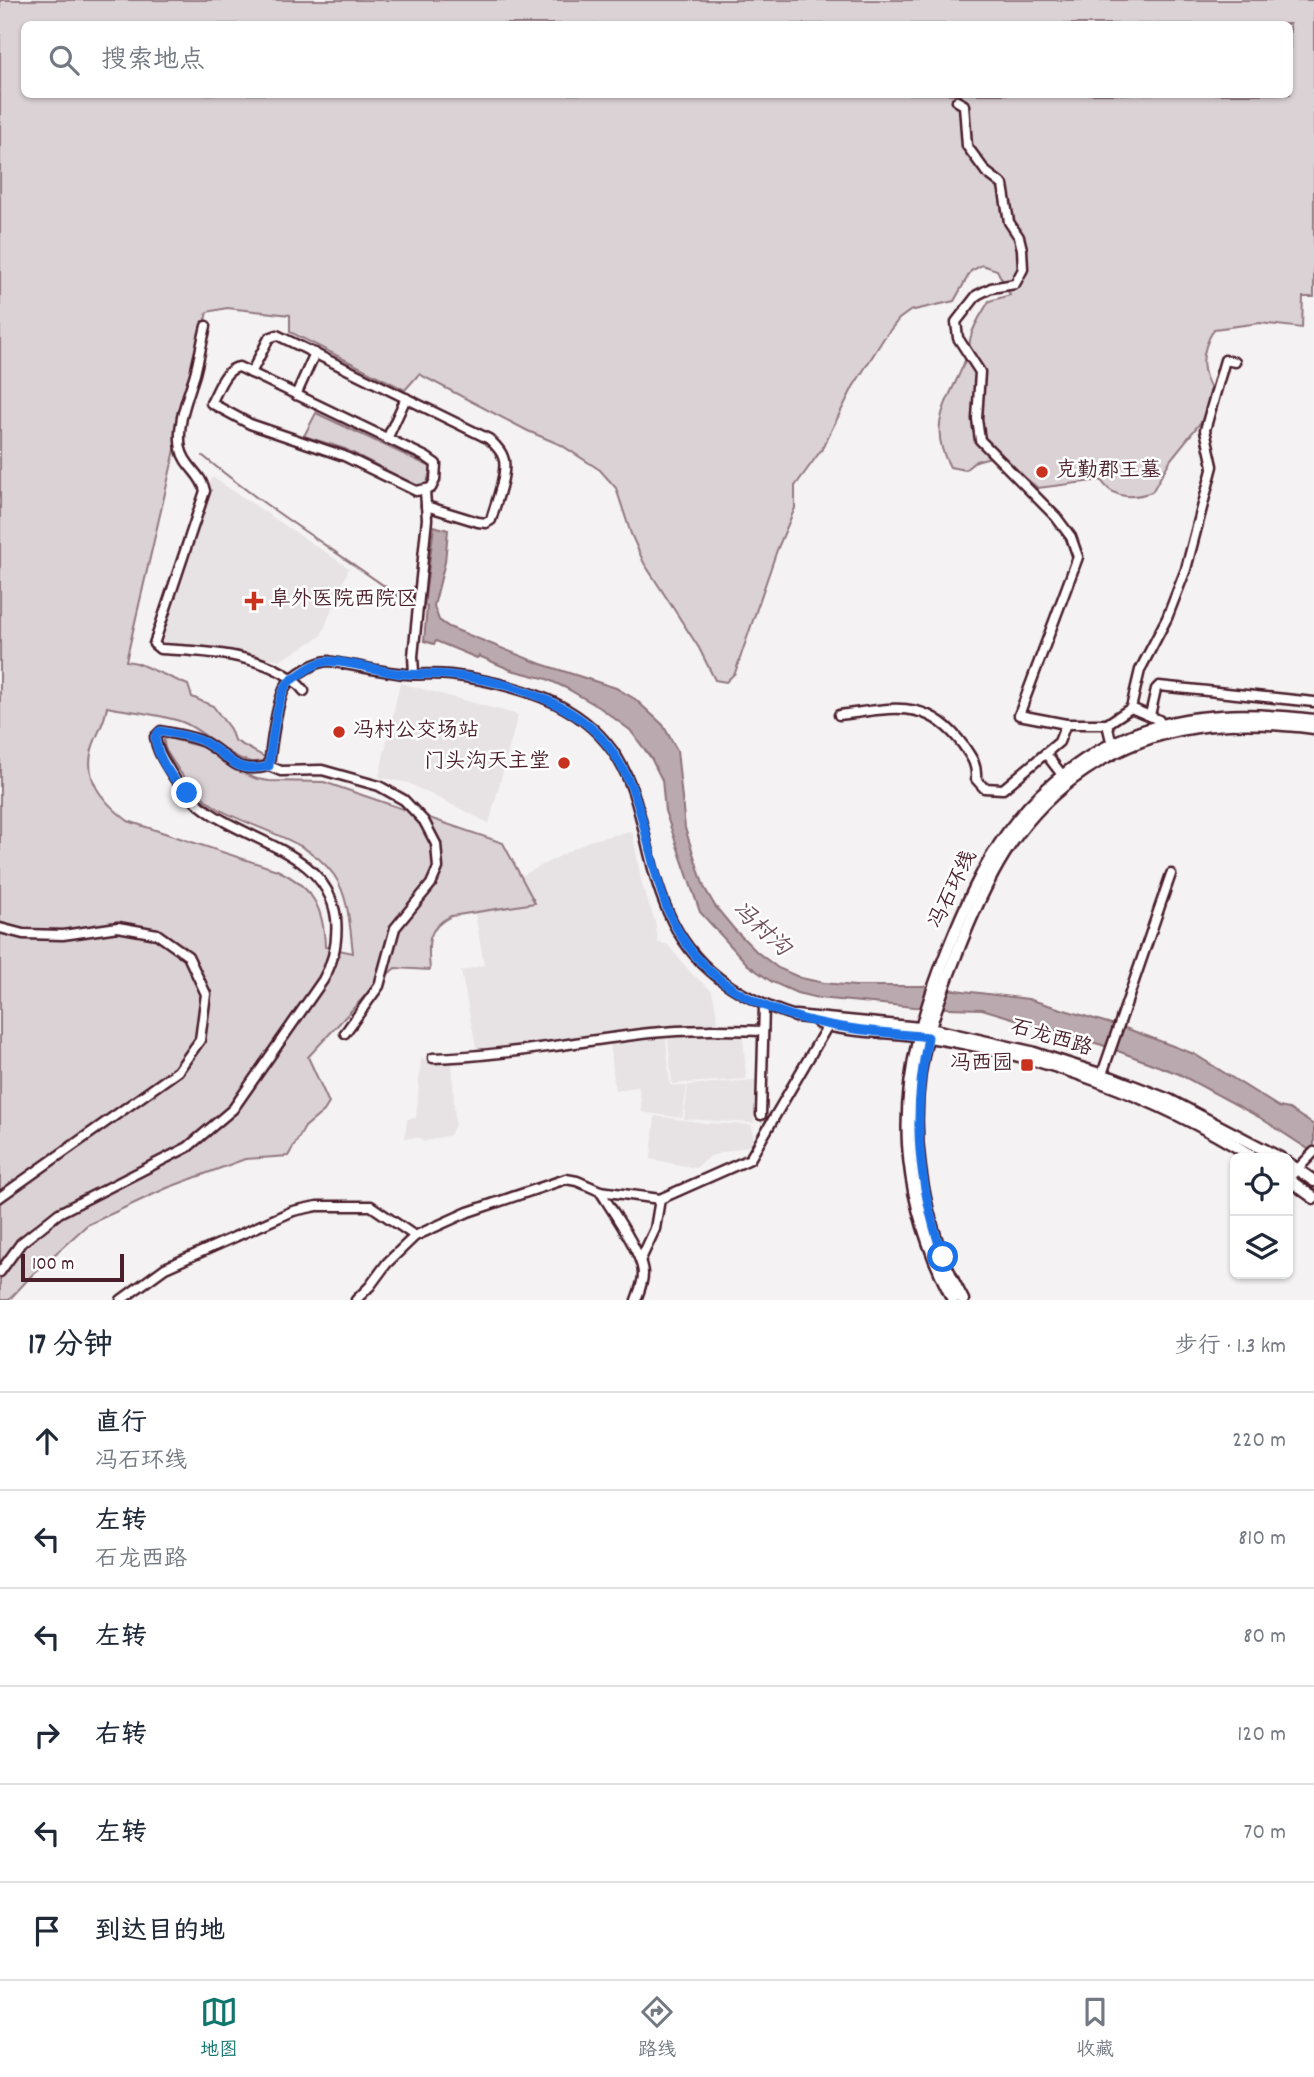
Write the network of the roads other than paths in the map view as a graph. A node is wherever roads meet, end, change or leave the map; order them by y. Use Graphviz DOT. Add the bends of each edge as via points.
graph roads {
  1 [pos="957,101"];
  2 [pos="206,326"];
  3 [pos="315,353"];
  4 [pos="1235,362"];
  5 [pos="251,373"];
  6 [pos="296,395"];
  7 [pos="406,398"];
  8 [pos="387,439"];
  9 [pos="425,491"];
  10 [pos="426,506"];
  11 [pos="414,673"];
  12 [pos="292,680"];
  13 [pos="304,691"];
  14 [pos="1314,702"];
  15 [pos="1131,708"];
  16 [pos="839,715"];
  17 [pos="1150,715"];
  18 [pos="1314,720"];
  19 [pos="1066,724"];
  20 [pos="1107,724"];
  21 [pos="1314,728"];
  22 [pos="1163,731"];
  23 [pos="1112,745"];
  24 [pos="1046,754"];
  25 [pos="269,766"];
  26 [pos="1063,776"];
  27 [pos="1171,874"];
  28 [pos="0,928"];
  29 [pos="940,981"];
  30 [pos="764,1006"];
  31 [pos="794,1016"];
  32 [pos="828,1025"];
  33 [pos="762,1031"];
  34 [pos="924,1032"];
  35 [pos="345,1033"];
  36 [pos="433,1058"];
  37 [pos="1101,1078"];
  38 [pos="761,1115"];
  39 [pos="1247,1153"];
  40 [pos="1270,1153"];
  41 [pos="1312,1154"];
  42 [pos="1293,1166"];
  43 [pos="1298,1169"];
  44 [pos="1293,1174"];
  45 [pos="1314,1181"];
  46 [pos="1293,1183"];
  47 [pos="600,1191"];
  48 [pos="0,1197"];
  49 [pos="1314,1198"];
  50 [pos="660,1199"];
  51 [pos="415,1236"];
  52 [pos="641,1259"];
  53 [pos="0,1272"];
  54 [pos="121,1300"];
  55 [pos="356,1300"];
  56 [pos="635,1300"];
  57 [pos="953,1300"];
  58 [pos="963,1300"];
  1 -- 19 [label="street" via="964,105 967,146 986,172 1003,185 1009,222 1022,249 1023,269 1015,284 977,295 956,322 958,338 980,372 980,440 1056,517 1071,537 1078,557 1019,715"];
  2 -- 12 [label="street" via="180,443 205,491 154,643 160,649 251,658"];
  3 -- 5 [label="street" via="277,335 269,338"];
  3 -- 6 [label="street"];
  3 -- 7 [label="street"];
  4 -- 15 [label="street" via="1225,360 1205,430 1213,466 1186,569 1140,670"];
  5 -- 6 [label="street"];
  5 -- 9 [label="street" via="233,368 211,403 250,424 344,456 394,482"];
  6 -- 8 [label="street"];
  7 -- 8 [label="street"];
  7 -- 10 [label="street" via="489,439 505,459 491,520 486,523"];
  8 -- 9 [label="street" via="436,464 435,480"];
  9 -- 10 [label="street"];
  10 -- 11 [label="street"];
  11 -- 12 [label="street, 石龙西路" via="326,661"];
  11 -- 30 [label="street, 石龙西路" via="449,675 524,692 565,708 595,730 634,790 654,874 677,930 709,970"];
  12 -- 13 [label="street"];
  12 -- 25 [label="street" via="274,726"];
  14 -- 17 [label="street" via="1159,686"];
  15 -- 17 [label="street"];
  15 -- 20 [label="street"];
  16 -- 24 [label="street" via="906,708 934,716 977,765 976,779 984,788 1003,789"];
  17 -- 22 [label="street" via="1159,720"];
  18 -- 22 [label="main road, 冯石环线" via="1227,714"];
  19 -- 20 [label="street"];
  19 -- 24 [label="street" via="1059,741"];
  20 -- 23 [label="street"];
  21 -- 22 [label="main road, 冯石环线" via="1233,722"];
  22 -- 23 [label="main road, 冯石环线" via="1132,734"];
  22 -- 29 [label="main road, 冯石环线" via="1099,761 1033,815 1015,836 985,888"];
  23 -- 26 [label="main road, 冯石环线"];
  24 -- 26 [label="street"];
  25 -- 35 [label="street" via="281,771 322,770 379,786 404,800 424,821 436,844 438,868 431,884 395,929 379,986"];
  25 -- 53 [label="street" via="242,769 203,741 160,731 155,737 156,750 187,793 220,819 299,859 322,883 331,898 336,926 333,960 323,980 233,1109 188,1147 59,1213 21,1243"];
  26 -- 29 [label="main road, 冯石环线" via="1029,806 993,853 967,904"];
  27 -- 37 [label="street"];
  28 -- 48 [label="street" via="63,935 118,927 157,934 188,956 206,994 200,1040 178,1071"];
  29 -- 34 [label="main road, 冯石环线" via="936,1011"];
  29 -- 34 [label="main road, 冯石环线" via="925,1012"];
  30 -- 31 [label="street, 石龙西路"];
  30 -- 33 [label="street"];
  31 -- 32 [label="main road, 石龙西路"];
  31 -- 34 [label="main road, 石龙西路"];
  32 -- 34 [label="main road, 石龙西路"];
  32 -- 50 [label="street" via="750,1159"];
  33 -- 36 [label="street" via="654,1033 496,1055"];
  33 -- 38 [label="street"];
  34 -- 37 [label="main road, 石龙西路"];
  34 -- 57 [label="main road, 冯石环线" via="908,1111 910,1166 926,1242"];
  34 -- 58 [label="main road, 冯石环线" via="918,1123 922,1179 938,1241"];
  37 -- 39 [label="main road, 石龙西路"];
  37 -- 40 [label="main road, 石龙西路" via="1169,1100"];
  41 -- 43 [label="street"];
  42 -- 43 [label="main road"];
  43 -- 44 [label="street"];
  43 -- 45 [label="main road"];
  46 -- 49 [label="main road"];
  47 -- 50 [label="street"];
  47 -- 51 [label="street" via="577,1181 558,1181"];
  47 -- 52 [label="street"];
  50 -- 52 [label="street" via="655,1229"];
  51 -- 54 [label="street" via="371,1206 293,1211 165,1268"];
  51 -- 55 [label="street"];
  52 -- 56 [label="street" via="643,1274"];
}
